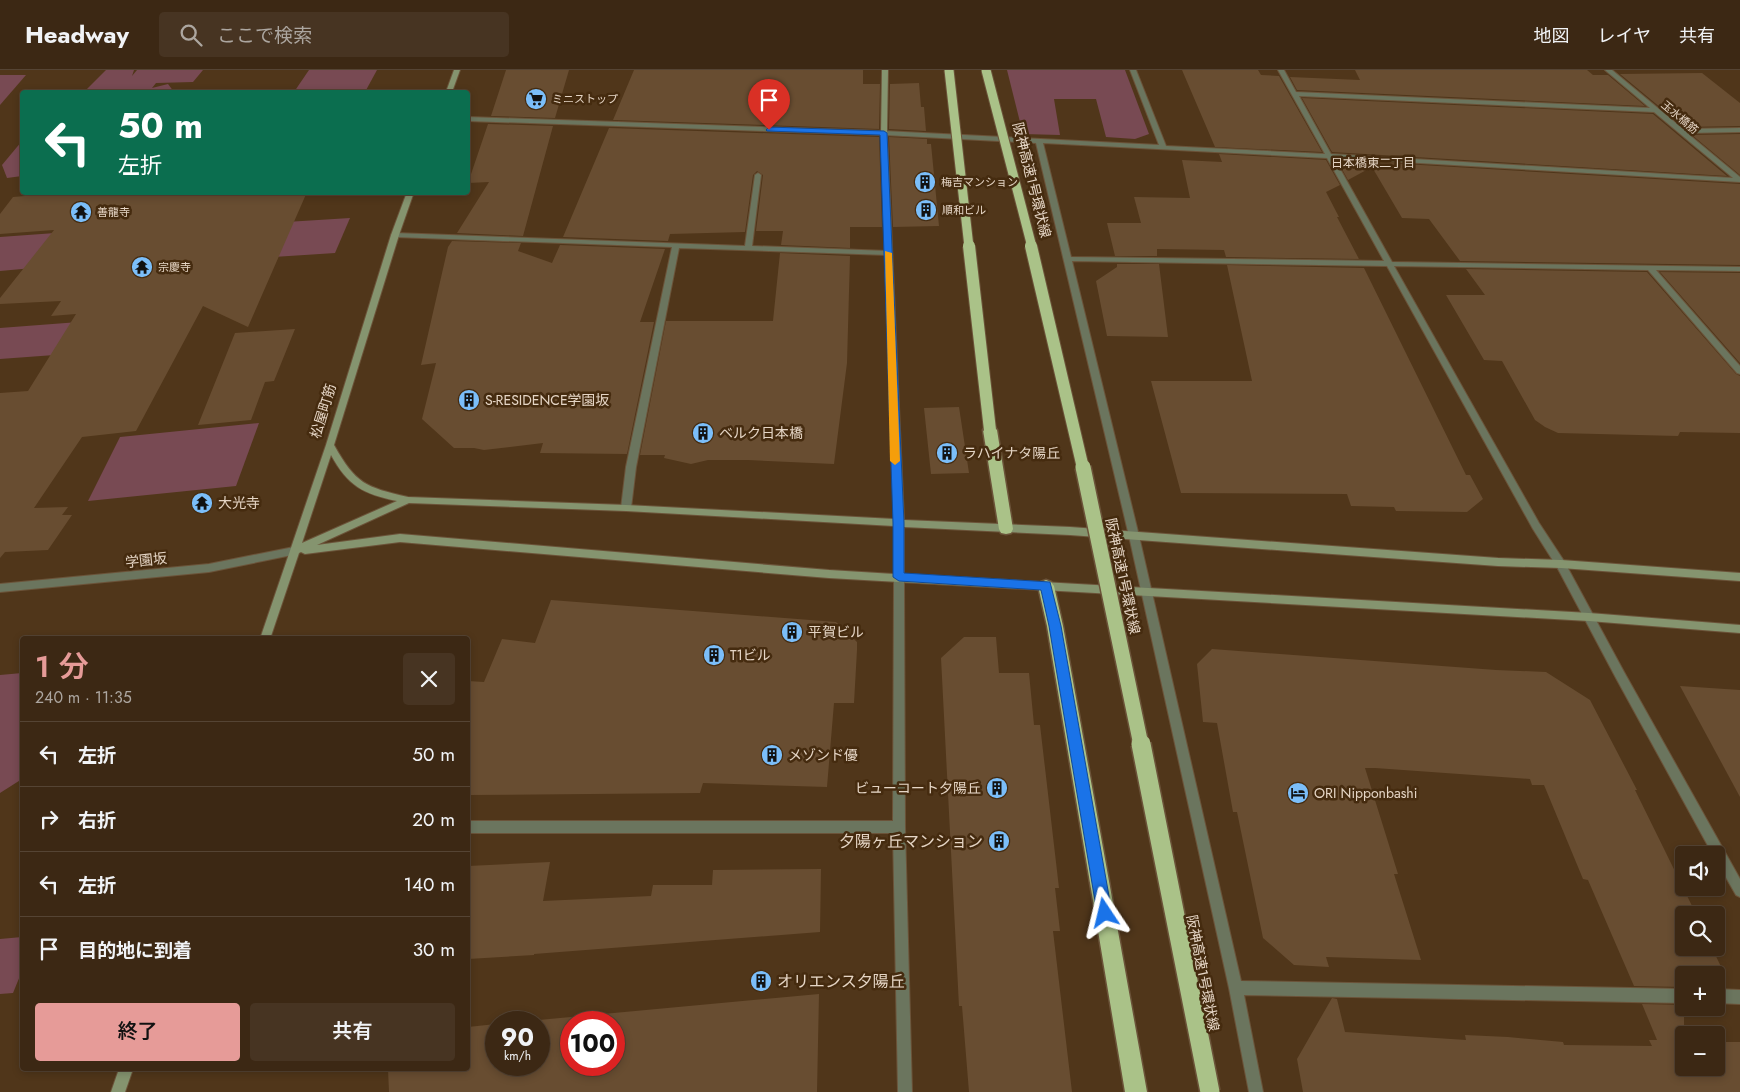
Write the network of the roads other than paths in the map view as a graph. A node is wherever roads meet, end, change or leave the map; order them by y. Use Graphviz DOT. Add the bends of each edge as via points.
graph roads {
  1 [pos="457,70"];
  2 [pos="884,70"];
  3 [pos="950,70"];
  4 [pos="986,70"];
  5 [pos="1134,70"];
  6 [pos="1281,70"];
  7 [pos="1608,70"];
  8 [pos="450,90"];
  9 [pos="1294,94"];
  10 [pos="1656,110"];
  11 [pos="470,119"];
  12 [pos="1740,130"];
  13 [pos="1681,131"];
  14 [pos="884,133"];
  15 [pos="1039,141"];
  16 [pos="1163,147"];
  17 [pos="1328,156"];
  18 [pos="758,175"];
  19 [pos="1740,180"];
  20 [pos="410,195"];
  21 [pos="395,235"];
  22 [pos="676,245"];
  23 [pos="748,248"];
  24 [pos="888,253"];
  25 [pos="1068,258"];
  26 [pos="1388,264"];
  27 [pos="1650,268"];
  28 [pos="1740,269"];
  29 [pos="1740,372"];
  30 [pos="330,445"];
  31 [pos="408,500"];
  32 [pos="626,508"];
  33 [pos="899,523"];
  34 [pos="1006,529"];
  35 [pos="1134,536"];
  36 [pos="294,551"];
  37 [pos="1561,564"];
  38 [pos="899,577"];
  39 [pos="1740,577"];
  40 [pos="1046,586"];
  41 [pos="0,588"];
  42 [pos="1146,591"];
  43 [pos="1589,617"];
  44 [pos="1740,629"];
  45 [pos="266,636"];
  46 [pos="470,827"];
  47 [pos="899,827"];
  48 [pos="1740,891"];
  49 [pos="1236,988"];
  50 [pos="1675,996"];
  51 [pos="1725,996"];
  52 [pos="1740,997"];
  53 [pos="125,1071"];
  54 [pos="1135,1089"];
  55 [pos="118,1092"];
  56 [pos="905,1092"];
  57 [pos="1210,1092"];
  58 [pos="1256,1092"];
  1 -- 8 [label="street"];
  2 -- 14 [label="street"];
  3 -- 34 [label="highway, bridge" via="990,430"];
  4 -- 57 [label="highway, 阪神高速1号環状線, bridge" via="1049,314 1124,658"];
  5 -- 16 [label="street"];
  6 -- 9 [label="street"];
  7 -- 10 [label="street, 玉水橋筋"];
  9 -- 10 [label="street"];
  9 -- 17 [label="street"];
  10 -- 13 [label="street, 玉水橋筋"];
  11 -- 14 [label="street"];
  12 -- 13 [label="street"];
  13 -- 19 [label="street, 玉水橋筋"];
  14 -- 15 [label="street"];
  14 -- 24 [label="street"];
  15 -- 16 [label="street"];
  15 -- 25 [label="street"];
  16 -- 17 [label="street"];
  17 -- 19 [label="street"];
  17 -- 26 [label="street"];
  18 -- 23 [label="street"];
  20 -- 21 [label="street, 松屋町筋"];
  21 -- 22 [label="street"];
  21 -- 30 [label="street, 松屋町筋"];
  22 -- 23 [label="street"];
  22 -- 32 [label="street"];
  23 -- 24 [label="street"];
  24 -- 33 [label="street"];
  25 -- 26 [label="street"];
  25 -- 35 [label="street"];
  26 -- 27 [label="street"];
  26 -- 37 [label="street" via="1536,526"];
  27 -- 28 [label="street"];
  27 -- 29 [label="street"];
  30 -- 31 [label="street" via="344,471 358,485 378,494"];
  30 -- 36 [label="street, 松屋町筋"];
  31 -- 32 [label="street"];
  31 -- 36 [label="street"];
  32 -- 33 [label="street"];
  33 -- 34 [label="street"];
  33 -- 38 [label="street"];
  34 -- 35 [label="street"];
  35 -- 37 [label="street"];
  35 -- 42 [label="street"];
  36 -- 38 [label="street" via="400,538"];
  36 -- 41 [label="street, 学園坂" via="209,568"];
  36 -- 45 [label="street, 松屋町筋"];
  37 -- 39 [label="street"];
  37 -- 43 [label="street"];
  38 -- 40 [label="street"];
  38 -- 47 [label="street"];
  40 -- 42 [label="street"];
  40 -- 54 [label="highway"];
  42 -- 43 [label="street"];
  42 -- 49 [label="street"];
  43 -- 44 [label="street"];
  43 -- 48 [label="street"];
  46 -- 47 [label="street"];
  47 -- 56 [label="street"];
  49 -- 50 [label="street"];
  49 -- 58 [label="street"];
  51 -- 52 [label="street"];
  53 -- 55 [label="street"];
}
